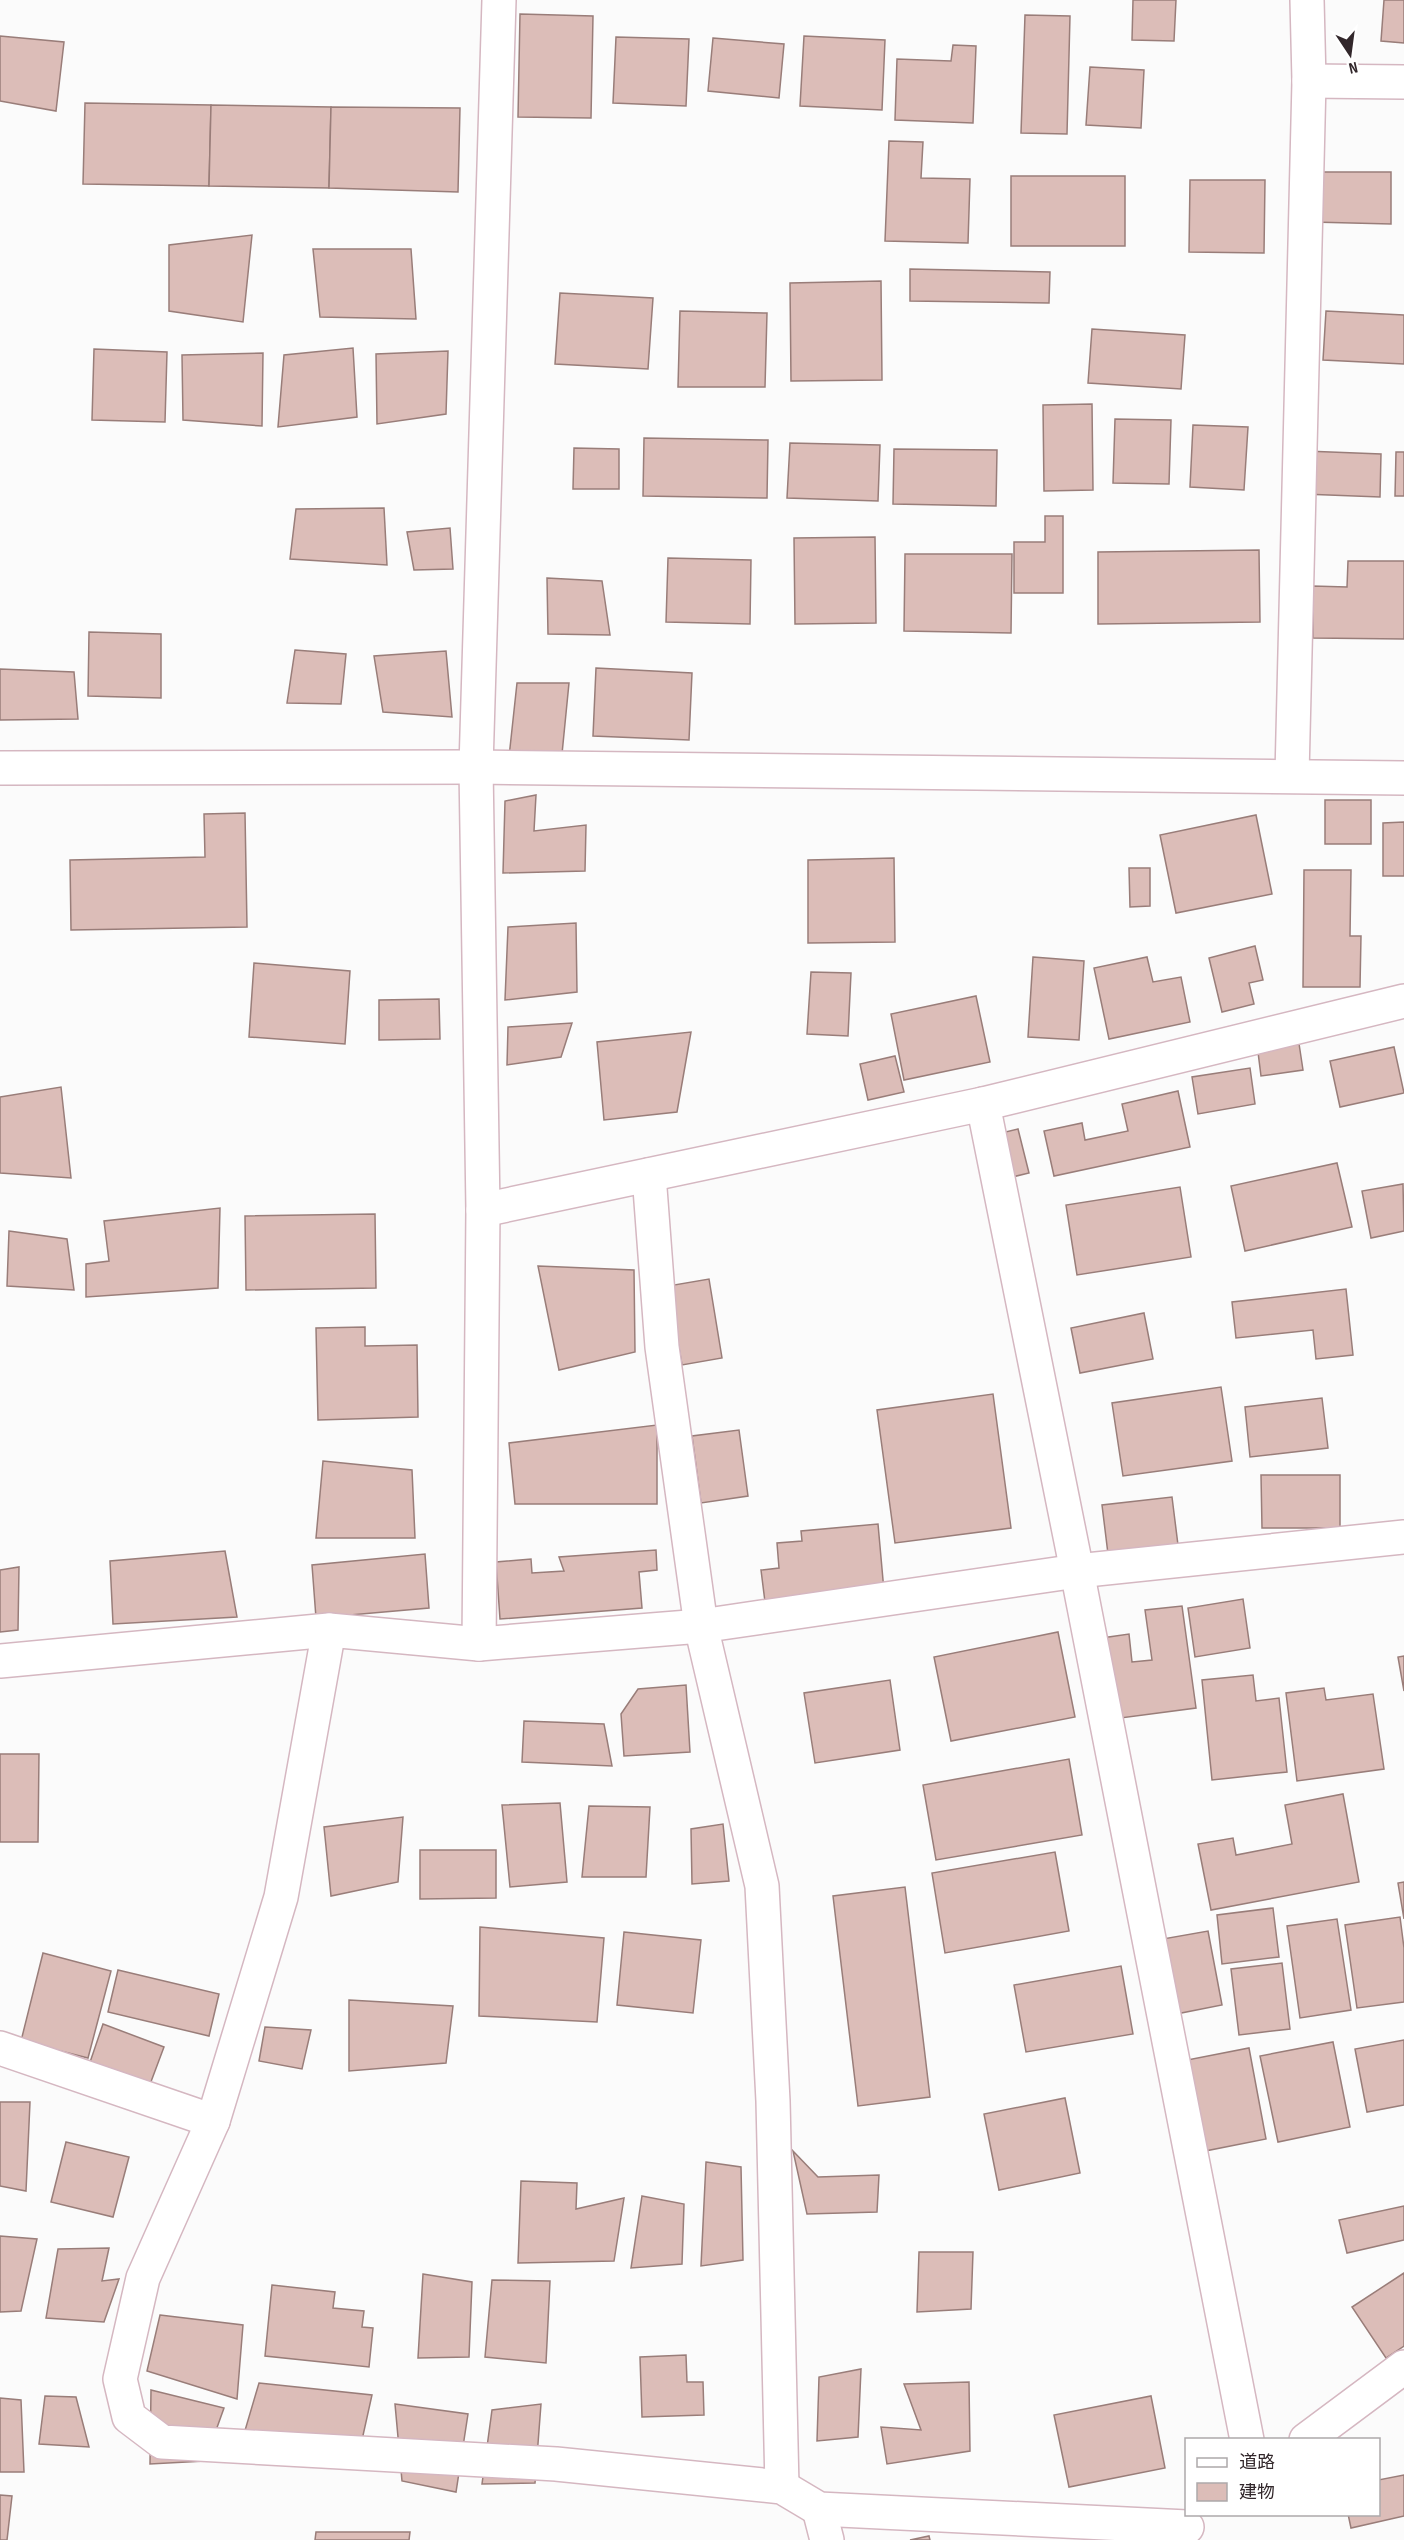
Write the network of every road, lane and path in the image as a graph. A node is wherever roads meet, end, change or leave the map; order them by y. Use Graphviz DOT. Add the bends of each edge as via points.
graph roads {
  1 [pos="499,0"];
  2 [pos="1307,0"];
  3 [pos="1309,81"];
  4 [pos="1404,82"];
  5 [pos="476,767"];
  6 [pos="0,768"];
  7 [pos="1292,775"];
  8 [pos="1404,778"];
  9 [pos="1404,1001"];
  10 [pos="983,1104"];
  11 [pos="649,1175"];
  12 [pos="483,1209"];
  13 [pos="1404,1537"];
  14 [pos="1077,1570"];
  15 [pos="701,1626"];
  16 [pos="329,1630"];
  17 [pos="479,1644"];
  18 [pos="0,1660"];
  19 [pos="0,2048"];
  20 [pos="213,2121"];
  21 [pos="1404,2367"];
  22 [pos="1247,2438"];
  23 [pos="1307,2438"];
  24 [pos="782,2487"];
  25 [pos="819,2509"];
  26 [pos="1185,2527"];
  27 [pos="827,2540"];
  1 -- 5 [label="street"];
  2 -- 3 [label="street"];
  3 -- 4 [label="street"];
  3 -- 7 [label="street"];
  5 -- 6 [label="street"];
  5 -- 7 [label="street"];
  5 -- 12 [label="street"];
  7 -- 8 [label="street"];
  9 -- 10 [label="street"];
  10 -- 11 [label="street"];
  10 -- 14 [label="street"];
  11 -- 12 [label="street"];
  11 -- 15 [label="street" via="662,1347"];
  12 -- 17 [label="street"];
  13 -- 14 [label="street"];
  14 -- 15 [label="street"];
  14 -- 22 [label="street"];
  15 -- 17 [label="street"];
  15 -- 24 [label="street" via="762,1886"];
  16 -- 17 [label="street"];
  16 -- 18 [label="street"];
  16 -- 20 [label="street" via="281,1897"];
  19 -- 20 [label="street"];
  20 -- 24 [label="street" via="142,2278 120,2379 129,2417 162,2442 556,2464"];
  21 -- 23 [label="street"];
  24 -- 25 [label="street"];
  25 -- 26 [label="street"];
  25 -- 27 [label="street"];
}
